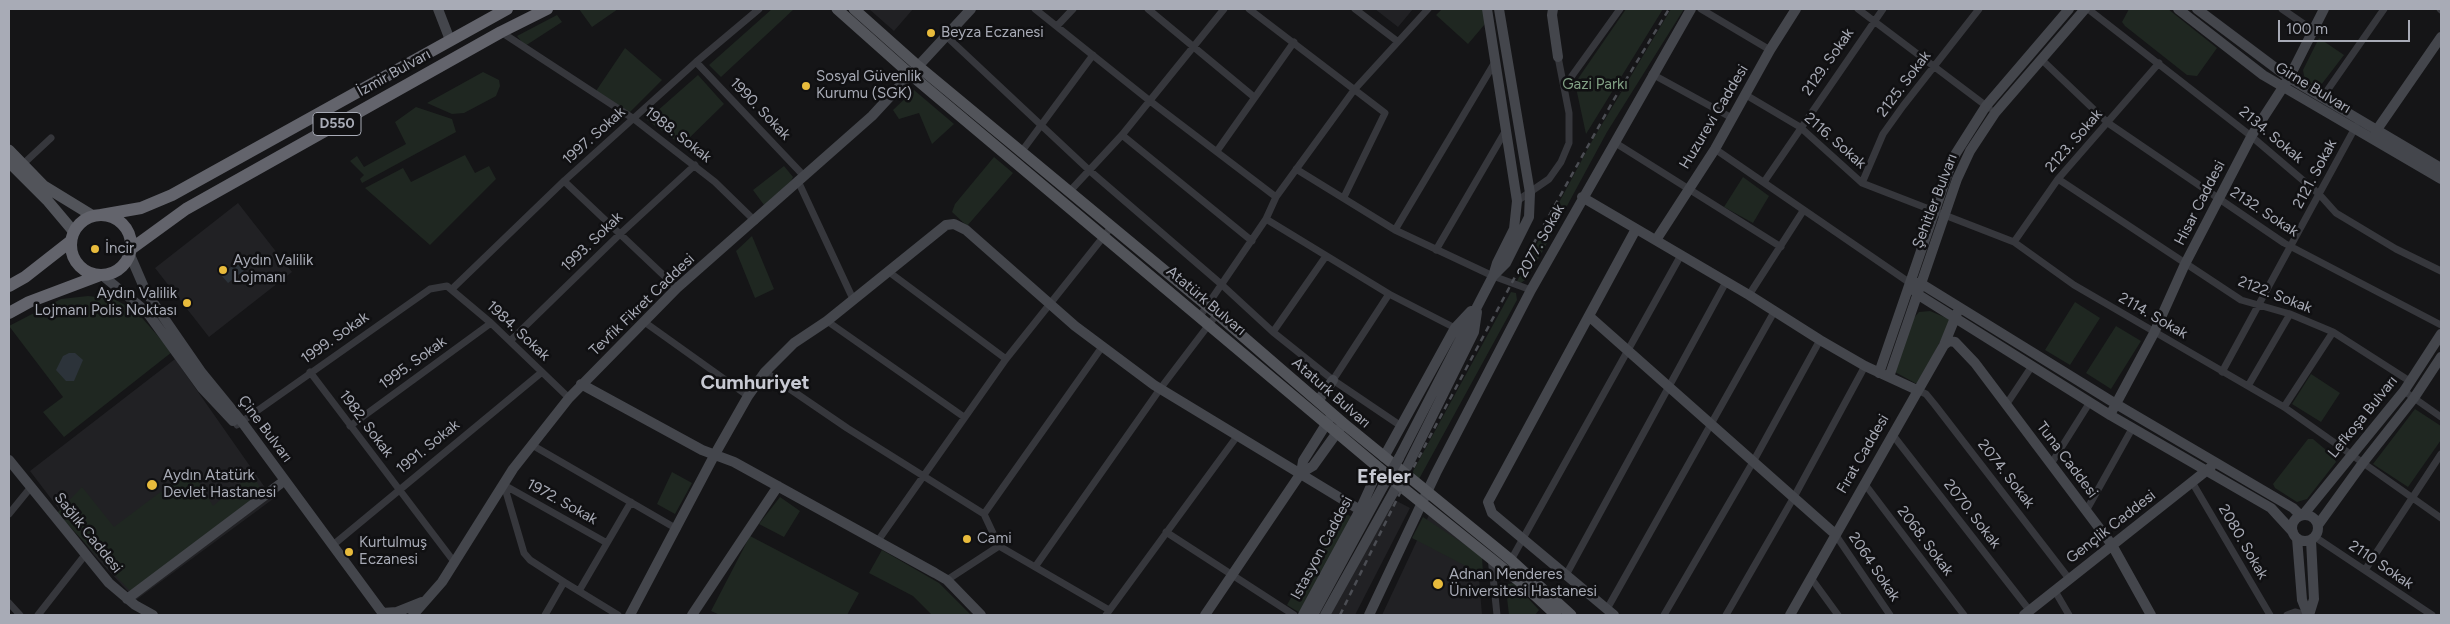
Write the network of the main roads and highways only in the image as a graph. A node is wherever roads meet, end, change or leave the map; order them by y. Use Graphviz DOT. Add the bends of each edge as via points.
graph roads {
  1 [pos="507,9"];
  2 [pos="548,9"];
  3 [pos="838,9"];
  4 [pos="854,9"];
  5 [pos="914,70"];
  6 [pos="9,150"];
  7 [pos="16,165"];
  8 [pos="97,216"];
  9 [pos="72,237"];
  10 [pos="131,252"];
  11 [pos="101,276"];
  12 [pos="9,286"];
  13 [pos="9,312"];
  14 [pos="1217,314"];
  15 [pos="1330,419"];
  16 [pos="1494,554"];
  17 [pos="1556,615"];
  18 [pos="1571,615"];
  1 -- 8 [label="highway, İzmir Bulvarı / D550" via="172,195 141,208"];
  2 -- 10 [label="highway, İzmir Bulvarı / D550" via="501,32 186,209"];
  3 -- 5 [label="main road, Atatürk Bulvarı"];
  4 -- 5 [label="main road, Atatürk Bulvarı"];
  5 -- 14 [label="main road, Atatürk Bulvarı" via="1022,151"];
  5 -- 15 [label="main road, Atatürk Bulvarı" via="1200,316"];
  6 -- 7 [label="main road"];
  7 -- 8 [label="main road" via="52,191"];
  7 -- 9 [label="main road"];
  8 -- 9 [label="highway" via="78,225"];
  8 -- 10 [label="highway" via="110,216 126,227"];
  9 -- 11 [label="highway" via="74,260 80,268"];
  9 -- 12 [label="highway" via="25,277"];
  10 -- 11 [label="highway, D550" via="118,271"];
  11 -- 13 [label="highway, D550"];
  14 -- 15 [label="main road, Ataturk Bulvarı" via="1318,401"];
  15 -- 16 [label="main road, Ataturk Bulvarı" via="1396,479 1425,497"];
  16 -- 17 [label="main road"];
  16 -- 18 [label="main road" via="1511,560"];
}
